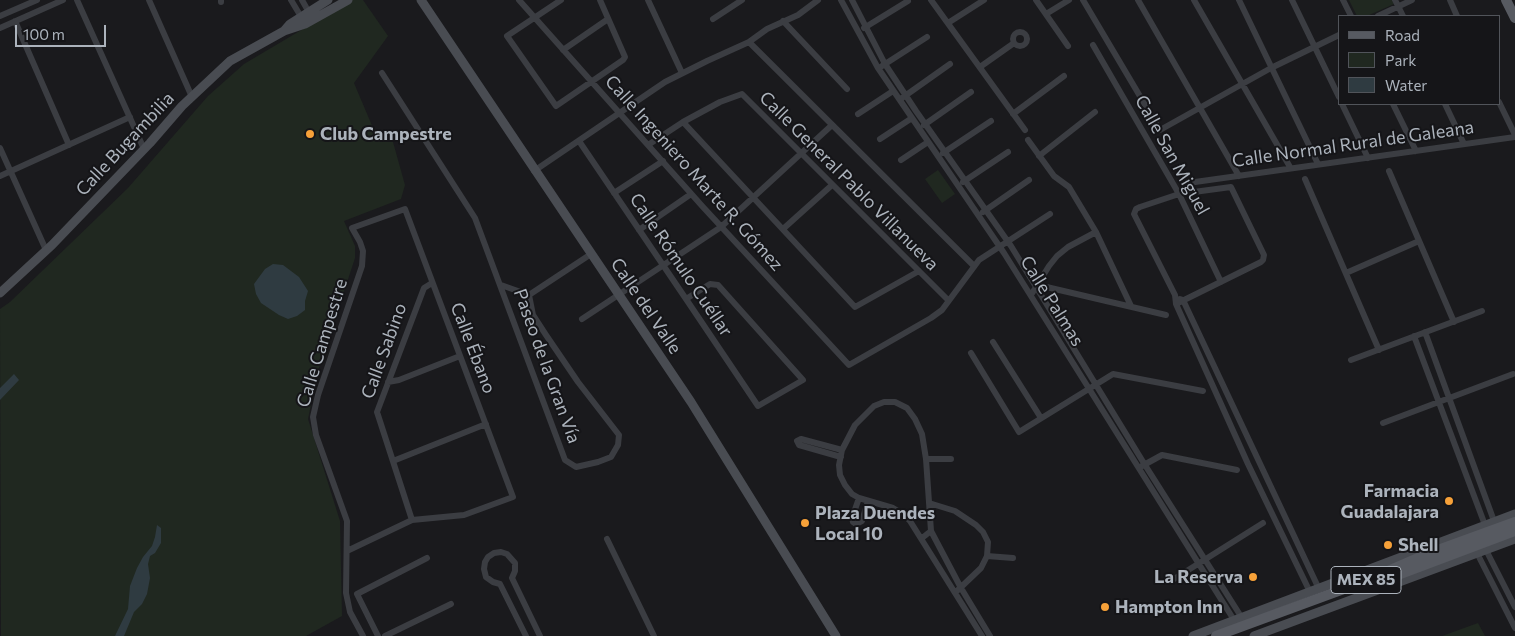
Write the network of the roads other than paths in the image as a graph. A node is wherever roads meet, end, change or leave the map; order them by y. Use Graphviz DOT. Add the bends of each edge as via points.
graph roads {
  1 [pos="37,0"];
  2 [pos="63,0"];
  3 [pos="77,0"];
  4 [pos="149,0"];
  5 [pos="291,0"];
  6 [pos="302,0"];
  7 [pos="328,0"];
  8 [pos="348,0"];
  9 [pos="421,0"];
  10 [pos="520,0"];
  11 [pos="561,0"];
  12 [pos="600,0"];
  13 [pos="648,0"];
  14 [pos="742,0"];
  15 [pos="818,0"];
  16 [pos="841,0"];
  17 [pos="852,0"];
  18 [pos="931,0"];
  19 [pos="984,0"];
  20 [pos="1036,0"];
  21 [pos="1069,0"];
  22 [pos="1083,0"];
  23 [pos="1138,0"];
  24 [pos="1194,0"];
  25 [pos="1239,0"];
  26 [pos="1292,0"];
  27 [pos="1343,0"];
  28 [pos="1412,0"];
  29 [pos="1450,0"];
  30 [pos="908,1"];
  31 [pos="1397,3"];
  32 [pos="1510,4"];
  33 [pos="1046,14"];
  34 [pos="1350,15"];
  35 [pos="1379,15"];
  36 [pos="1403,15"];
  37 [pos="1458,15"];
  38 [pos="0,16"];
  39 [pos="307,18"];
  40 [pos="535,18"];
  41 [pos="608,18"];
  42 [pos="1515,18"];
  43 [pos="713,19"];
  44 [pos="16,21"];
  45 [pos="782,22"];
  46 [pos="948,23"];
  47 [pos="866,27"];
  48 [pos="0,28"];
  49 [pos="858,32"];
  50 [pos="1338,35"];
  51 [pos="928,37"];
  52 [pos="749,42"];
  53 [pos="1014,42"];
  54 [pos="1093,45"];
  55 [pos="1068,46"];
  56 [pos="1314,47"];
  57 [pos="563,50"];
  58 [pos="885,64"];
  59 [pos="950,64"];
  60 [pos="878,68"];
  61 [pos="980,68"];
  62 [pos="1271,68"];
  63 [pos="382,73"];
  64 [pos="682,73"];
  65 [pos="1064,76"];
  66 [pos="592,82"];
  67 [pos="1242,84"];
  68 [pos="847,89"];
  69 [pos="893,91"];
  70 [pos="971,92"];
  71 [pos="1338,95"];
  72 [pos="906,96"];
  73 [pos="192,97"];
  74 [pos="899,100"];
  75 [pos="1500,104"];
  76 [pos="1342,105"];
  77 [pos="1393,105"];
  78 [pos="1445,105"];
  79 [pos="1200,108"];
  80 [pos="1095,112"];
  81 [pos="620,113"];
  82 [pos="858,114"];
  83 [pos="1013,114"];
  84 [pos="130,118"];
  85 [pos="912,118"];
  86 [pos="991,121"];
  87 [pos="683,122"];
  88 [pos="925,124"];
  89 [pos="832,126"];
  90 [pos="918,128"];
  91 [pos="1025,130"];
  92 [pos="1515,136"];
  93 [pos="880,139"];
  94 [pos="1028,140"];
  95 [pos="579,141"];
  96 [pos="928,142"];
  97 [pos="1464,144"];
  98 [pos="69,145"];
  99 [pos="648,146"];
  100 [pos="0,148"];
  101 [pos="144,149"];
  102 [pos="1416,151"];
  103 [pos="945,152"];
  104 [pos="1008,152"];
  105 [pos="801,154"];
  106 [pos="1039,156"];
  107 [pos="938,157"];
  108 [pos="1368,158"];
  109 [pos="901,160"];
  110 [pos="663,162"];
  111 [pos="1318,164"];
  112 [pos="1290,168"];
  113 [pos="10,171"];
  114 [pos="534,171"];
  115 [pos="1389,171"];
  116 [pos="0,176"];
  117 [pos="1239,176"];
  118 [pos="1305,179"];
  119 [pos="1028,180"];
  120 [pos="965,181"];
  121 [pos="1195,182"];
  122 [pos="832,185"];
  123 [pos="958,186"];
  124 [pos="614,193"];
  125 [pos="691,194"];
  126 [pos="1179,194"];
  127 [pos="753,197"];
  128 [pos="405,208"];
  129 [pos="985,210"];
  130 [pos="1050,214"];
  131 [pos="978,215"];
  132 [pos="721,227"];
  133 [pos="783,229"];
  134 [pos="639,230"];
  135 [pos="1096,232"];
  136 [pos="1007,241"];
  137 [pos="1419,241"];
  138 [pos="999,246"];
  139 [pos="46,250"];
  140 [pos="591,254"];
  141 [pos="663,265"];
  142 [pos="974,266"];
  143 [pos="919,271"];
  144 [pos="1346,273"];
  145 [pos="1221,282"];
  146 [pos="432,283"];
  147 [pos="501,285"];
  148 [pos="1038,286"];
  149 [pos="0,293"];
  150 [pos="619,294"];
  151 [pos="529,295"];
  152 [pos="1031,295"];
  153 [pos="686,299"];
  154 [pos="948,300"];
  155 [pos="1179,302"];
  156 [pos="1130,306"];
  157 [pos="1482,312"];
  158 [pos="1166,315"];
  159 [pos="582,319"];
  160 [pos="1454,322"];
  161 [pos="1425,332"];
  162 [pos="1414,336"];
  163 [pos="993,342"];
  164 [pos="1379,350"];
  165 [pos="971,353"];
  166 [pos="460,356"];
  167 [pos="1351,360"];
  168 [pos="1513,374"];
  169 [pos="388,382"];
  170 [pos="1096,384"];
  171 [pos="1089,389"];
  172 [pos="1225,390"];
  173 [pos="1203,391"];
  174 [pos="1216,393"];
  175 [pos="1449,398"];
  176 [pos="1439,402"];
  177 [pos="1041,418"];
  178 [pos="1382,423"];
  179 [pos="486,424"];
  180 [pos="821,448"];
  181 [pos="842,454"];
  182 [pos="950,458"];
  183 [pos="926,459"];
  184 [pos="393,460"];
  185 [pos="1258,460"];
  186 [pos="1248,464"];
  187 [pos="1142,466"];
  188 [pos="1237,470"];
  189 [pos="859,498"];
  190 [pos="868,501"];
  191 [pos="929,503"];
  192 [pos="1515,514"];
  193 [pos="412,520"];
  194 [pos="1515,522"];
  195 [pos="1263,523"];
  196 [pos="1491,525"];
  197 [pos="1290,530"];
  198 [pos="931,531"];
  199 [pos="1515,531"];
  200 [pos="1281,534"];
  201 [pos="1504,535"];
  202 [pos="922,538"];
  203 [pos="607,539"];
  204 [pos="1465,540"];
  205 [pos="1515,540"];
  206 [pos="1480,549"];
  207 [pos="347,551"];
  208 [pos="987,556"];
  209 [pos="427,558"];
  210 [pos="1013,558"];
  211 [pos="1205,559"];
  212 [pos="1198,564"];
  213 [pos="512,578"];
  214 [pos="1174,579"];
  215 [pos="1375,580"];
  216 [pos="500,584"];
  217 [pos="1360,585"];
  218 [pos="958,590"];
  219 [pos="1314,590"];
  220 [pos="451,604"];
  221 [pos="1515,606"];
  222 [pos="1238,619"];
  223 [pos="1285,620"];
  224 [pos="1515,628"];
  225 [pos="376,633"];
  226 [pos="364,636"];
  227 [pos="385,636"];
  228 [pos="526,636"];
  229 [pos="540,636"];
  230 [pos="654,636"];
  231 [pos="836,636"];
  232 [pos="982,636"];
  233 [pos="990,636"];
  234 [pos="1193,636"];
  235 [pos="1216,636"];
  236 [pos="1232,636"];
  237 [pos="1254,636"];
  1 -- 38 [label="street"];
  2 -- 44 [label="street"];
  3 -- 84 [label="street"];
  4 -- 73 [label="street"];
  5 -- 39 [label="street"];
  6 -- 39 [label="street"];
  7 -- 39 [label="street, Calle Bugambilia"];
  8 -- 39 [label="street, Calle Bugambilia"];
  9 -- 114 [label="street, Calle del Valle"];
  10 -- 40 [label="street, Calle Ingeniero Marte R. Gómez"];
  11 -- 40 [label="street"];
  12 -- 41 [label="street"];
  13 -- 64 [label="street"];
  14 -- 43 [label="street"];
  15 -- 45 [label="street"];
  16 -- 49 [label="street, Calle Palmas"];
  17 -- 47 [label="street, Calle Palmas"];
  18 -- 46 [label="street"];
  19 -- 46 [label="street"];
  20 -- 33 [label="street"];
  21 -- 33 [label="street"];
  22 -- 79 [label="street" via="1160,130"];
  23 -- 79 [label="street"];
  24 -- 67 [label="street"];
  25 -- 62 [label="street"];
  26 -- 56 [label="street"];
  27 -- 34 [label="street"];
  28 -- 31 [label="street"];
  29 -- 37 [label="street"];
  30 -- 47 [label="street"];
  31 -- 35 [label="street"];
  31 -- 36 [label="street"];
  32 -- 42 [label="main road"];
  33 -- 55 [label="street"];
  39 -- 73 [label="street, Calle Bugambilia" via="230,61"];
  40 -- 57 [label="street, Calle Ingeniero Marte R. Gómez"];
  40 -- 66 [label="street" via="507,36 556,106"];
  41 -- 57 [label="street"];
  41 -- 66 [label="street" via="624,57"];
  44 -- 48 [label="street"];
  44 -- 98 [label="street"];
  45 -- 52 [label="street"];
  45 -- 68 [label="street"];
  46 -- 61 [label="street"];
  47 -- 49 [label="street"];
  47 -- 58 [label="street, Calle Palmas"];
  49 -- 60 [label="street, Calle Palmas"];
  50 -- 56 [label="street"];
  51 -- 58 [label="street"];
  52 -- 64 [label="street"];
  52 -- 89 [label="street"];
  53 -- 61 [label="street"];
  54 -- 126 [label="street, Calle San Miguel"];
  56 -- 62 [label="street"];
  56 -- 71 [label="street"];
  57 -- 66 [label="street, Calle Ingeniero Marte R. Gómez"];
  58 -- 60 [label="street"];
  58 -- 72 [label="street, Calle Palmas"];
  59 -- 72 [label="street"];
  60 -- 69 [label="street, Calle Palmas"];
  61 -- 83 [label="street"];
  62 -- 67 [label="street"];
  62 -- 111 [label="street"];
  63 -- 147 [label="street, Paseo de la Gran Vía" via="475,218"];
  64 -- 81 [label="street"];
  65 -- 83 [label="street"];
  66 -- 81 [label="street, Calle Ingeniero Marte R. Gómez"];
  67 -- 79 [label="street"];
  67 -- 112 [label="street"];
  69 -- 74 [label="street, Calle Palmas"];
  69 -- 82 [label="street"];
  70 -- 88 [label="street"];
  72 -- 74 [label="street"];
  72 -- 88 [label="street, Calle Palmas"];
  73 -- 101 [label="street, Calle Bugambilia"];
  74 -- 85 [label="street, Calle Palmas"];
  75 -- 92 [label="street"];
  76 -- 108 [label="street"];
  77 -- 102 [label="street"];
  78 -- 97 [label="street"];
  79 -- 117 [label="street"];
  80 -- 106 [label="street"];
  81 -- 95 [label="street"];
  81 -- 99 [label="street, Calle Ingeniero Marte R. Gómez"];
  83 -- 91 [label="street"];
  84 -- 98 [label="street"];
  84 -- 101 [label="street"];
  85 -- 90 [label="street, Calle Palmas"];
  85 -- 93 [label="street"];
  86 -- 103 [label="street"];
  87 -- 99 [label="street, Calle General Pablo Villanueva"];
  87 -- 105 [label="street, Calle General Pablo Villanueva" via="742,94"];
  87 -- 127 [label="street"];
  88 -- 90 [label="street"];
  88 -- 103 [label="street, Calle Palmas"];
  89 -- 105 [label="street"];
  89 -- 142 [label="street"];
  90 -- 96 [label="street, Calle Palmas"];
  92 -- 97 [label="street, Calle Normal Rural de Galeana"];
  94 -- 106 [label="street"];
  95 -- 114 [label="street"];
  95 -- 124 [label="street, Calle Rómulo Cuéllar"];
  96 -- 107 [label="street, Calle Palmas"];
  96 -- 109 [label="street"];
  97 -- 102 [label="street, Calle Normal Rural de Galeana"];
  98 -- 113 [label="street"];
  99 -- 110 [label="street, Calle Ingeniero Marte R. Gómez"];
  100 -- 113 [label="street"];
  101 -- 139 [label="street, Calle Bugambilia"];
  102 -- 108 [label="street, Calle Normal Rural de Galeana"];
  103 -- 107 [label="street"];
  103 -- 120 [label="street, Calle Palmas"];
  104 -- 120 [label="street"];
  105 -- 122 [label="street, Calle General Pablo Villanueva"];
  105 -- 127 [label="street"];
  106 -- 135 [label="street" via="1054,176 1070,187"];
  107 -- 123 [label="street, Calle Palmas"];
  108 -- 111 [label="street, Calle Normal Rural de Galeana"];
  110 -- 124 [label="street"];
  110 -- 125 [label="street, Calle Ingeniero Marte R. Gómez"];
  111 -- 112 [label="street, Calle Normal Rural de Galeana"];
  112 -- 117 [label="street, Calle Normal Rural de Galeana"];
  113 -- 116 [label="street"];
  113 -- 139 [label="street"];
  114 -- 140 [label="street, Calle del Valle"];
  115 -- 137 [label="street"];
  117 -- 121 [label="street, Calle Normal Rural de Galeana"];
  118 -- 144 [label="street"];
  119 -- 129 [label="street"];
  120 -- 123 [label="street"];
  120 -- 129 [label="street, Calle Palmas"];
  122 -- 133 [label="street"];
  122 -- 143 [label="street, Calle General Pablo Villanueva"];
  123 -- 131 [label="street, Calle Palmas"];
  124 -- 134 [label="street, Calle Rómulo Cuéllar"];
  125 -- 132 [label="street, Calle Ingeniero Marte R. Gómez"];
  125 -- 134 [label="street"];
  126 -- 145 [label="street, Calle San Miguel"];
  126 -- 145 [label="street" via="1231,187 1264,255 1261,262"];
  126 -- 155 [label="street" via="1140,207 1134,214"];
  127 -- 132 [label="street"];
  127 -- 133 [label="street"];
  128 -- 146 [label="street, Calle Ébano"];
  128 -- 207 [label="street, Calle Campestre" via="352,228 364,251 362,266 313,417 316,435 346,521"];
  129 -- 131 [label="street"];
  129 -- 136 [label="street, Calle Palmas"];
  130 -- 136 [label="street"];
  131 -- 138 [label="street, Calle Palmas"];
  132 -- 141 [label="street"];
  132 -- 154 [label="street, Calle Ingeniero Marte R. Gómez" via="849,365 931,318 942,310"];
  133 -- 143 [label="street" via="855,307"];
  134 -- 141 [label="street, Calle Rómulo Cuéllar"];
  135 -- 148 [label="street" via="1058,256"];
  135 -- 156 [label="street"];
  136 -- 138 [label="street"];
  136 -- 148 [label="street, Calle Palmas"];
  137 -- 144 [label="street"];
  137 -- 160 [label="street"];
  138 -- 142 [label="street"];
  138 -- 152 [label="street, Calle Palmas"];
  139 -- 149 [label="street, Calle Bugambilia"];
  140 -- 150 [label="street, Calle del Valle"];
  140 -- 151 [label="street"];
  141 -- 150 [label="street"];
  141 -- 153 [label="street, Calle Rómulo Cuéllar"];
  142 -- 154 [label="street"];
  143 -- 154 [label="street, Calle General Pablo Villanueva"];
  144 -- 164 [label="street"];
  145 -- 155 [label="street"];
  146 -- 166 [label="street, Calle Ébano"];
  146 -- 169 [label="street, Calle Sabino" via="424,288"];
  147 -- 151 [label="street"];
  147 -- 151 [label="street, Paseo de la Gran Vía" via="565,460 576,467 598,462 611,456 618,445 619,435 546,336 533,315"];
  148 -- 152 [label="street"];
  148 -- 156 [label="street"];
  148 -- 170 [label="street, Calle Palmas"];
  150 -- 159 [label="street"];
  150 -- 231 [label="street, Calle del Valle" via="691,402"];
  152 -- 171 [label="street, Calle Palmas"];
  153 -- 153 [label="street, Calle Rómulo Cuéllar" via="758,406 803,380 718,285 710,284"];
  155 -- 172 [label="street"];
  155 -- 174 [label="street"];
  156 -- 158 [label="street"];
  157 -- 160 [label="street"];
  160 -- 161 [label="street"];
  161 -- 162 [label="street"];
  161 -- 175 [label="street"];
  162 -- 164 [label="street"];
  162 -- 176 [label="street"];
  163 -- 177 [label="street"];
  164 -- 167 [label="street"];
  165 -- 177 [label="street" via="1020,432"];
  166 -- 169 [label="street"];
  166 -- 179 [label="street, Calle Ébano"];
  168 -- 175 [label="street"];
  169 -- 184 [label="street, Calle Sabino" via="377,412"];
  170 -- 171 [label="street"];
  170 -- 173 [label="street" via="1113,374"];
  170 -- 187 [label="street, Calle Palmas"];
  171 -- 177 [label="street"];
  171 -- 187 [label="street, Calle Palmas"];
  172 -- 174 [label="street"];
  172 -- 185 [label="street"];
  174 -- 186 [label="street"];
  175 -- 176 [label="street"];
  175 -- 196 [label="street"];
  176 -- 178 [label="street"];
  176 -- 196 [label="street"];
  179 -- 184 [label="street"];
  179 -- 193 [label="street, Calle Ébano" via="513,497 464,515"];
  180 -- 181 [label="street"];
  181 -- 183 [label="street" via="863,415 884,402 896,402 915,419 922,434"];
  181 -- 189 [label="street" via="840,475 852,494"];
  182 -- 183 [label="street"];
  183 -- 191 [label="street"];
  184 -- 193 [label="street, Calle Sabino"];
  185 -- 186 [label="street"];
  185 -- 197 [label="street"];
  186 -- 200 [label="street"];
  187 -- 188 [label="street" via="1162,455"];
  187 -- 211 [label="street, Calle Palmas"];
  187 -- 212 [label="street, Calle Palmas"];
  189 -- 190 [label="street"];
  189 -- 190 [label="street" via="852,518 856,524 862,522"];
  190 -- 202 [label="street" via="903,514"];
  191 -- 198 [label="street"];
  191 -- 208 [label="street" via="955,511 976,525 988,542"];
  192 -- 196 [label="street"];
  193 -- 207 [label="street"];
  194 -- 196 [label="main road, MEX 85"];
  195 -- 211 [label="street"];
  196 -- 201 [label="main road"];
  196 -- 204 [label="main road, MEX 85"];
  196 -- 215 [label="street"];
  197 -- 200 [label="street"];
  197 -- 219 [label="street"];
  198 -- 202 [label="street"];
  198 -- 218 [label="street"];
  199 -- 201 [label="main road, MEX 85"];
  200 -- 219 [label="street"];
  201 -- 206 [label="main road, MEX 85"];
  202 -- 218 [label="street"];
  203 -- 230 [label="street"];
  204 -- 206 [label="main road"];
  204 -- 215 [label="main road, MEX 85" via="1427,554"];
  205 -- 206 [label="street"];
  206 -- 215 [label="main road, MEX 85"];
  206 -- 221 [label="street"];
  206 -- 224 [label="street"];
  207 -- 226 [label="street, Calle Campestre" via="347,602"];
  208 -- 210 [label="street"];
  208 -- 218 [label="street" via="981,568"];
  209 -- 225 [label="street" via="357,594"];
  211 -- 212 [label="street"];
  211 -- 222 [label="street, Calle Palmas"];
  212 -- 214 [label="street"];
  212 -- 222 [label="street, Calle Palmas"];
  213 -- 216 [label="street"];
  213 -- 216 [label="street" via="516,571 512,557 494,553 488,557 484,568 486,577"];
  213 -- 229 [label="street"];
  215 -- 217 [label="main road, MEX 85"];
  216 -- 228 [label="street"];
  217 -- 219 [label="street"];
  217 -- 223 [label="main road, MEX 85"];
  217 -- 235 [label="main road, MEX 85"];
  218 -- 232 [label="street"];
  218 -- 233 [label="street"];
  219 -- 222 [label="street"];
  220 -- 227 [label="street"];
  222 -- 234 [label="street"];
  223 -- 236 [label="main road, MEX 85"];
  223 -- 237 [label="street"];
  225 -- 226 [label="street"];
}
